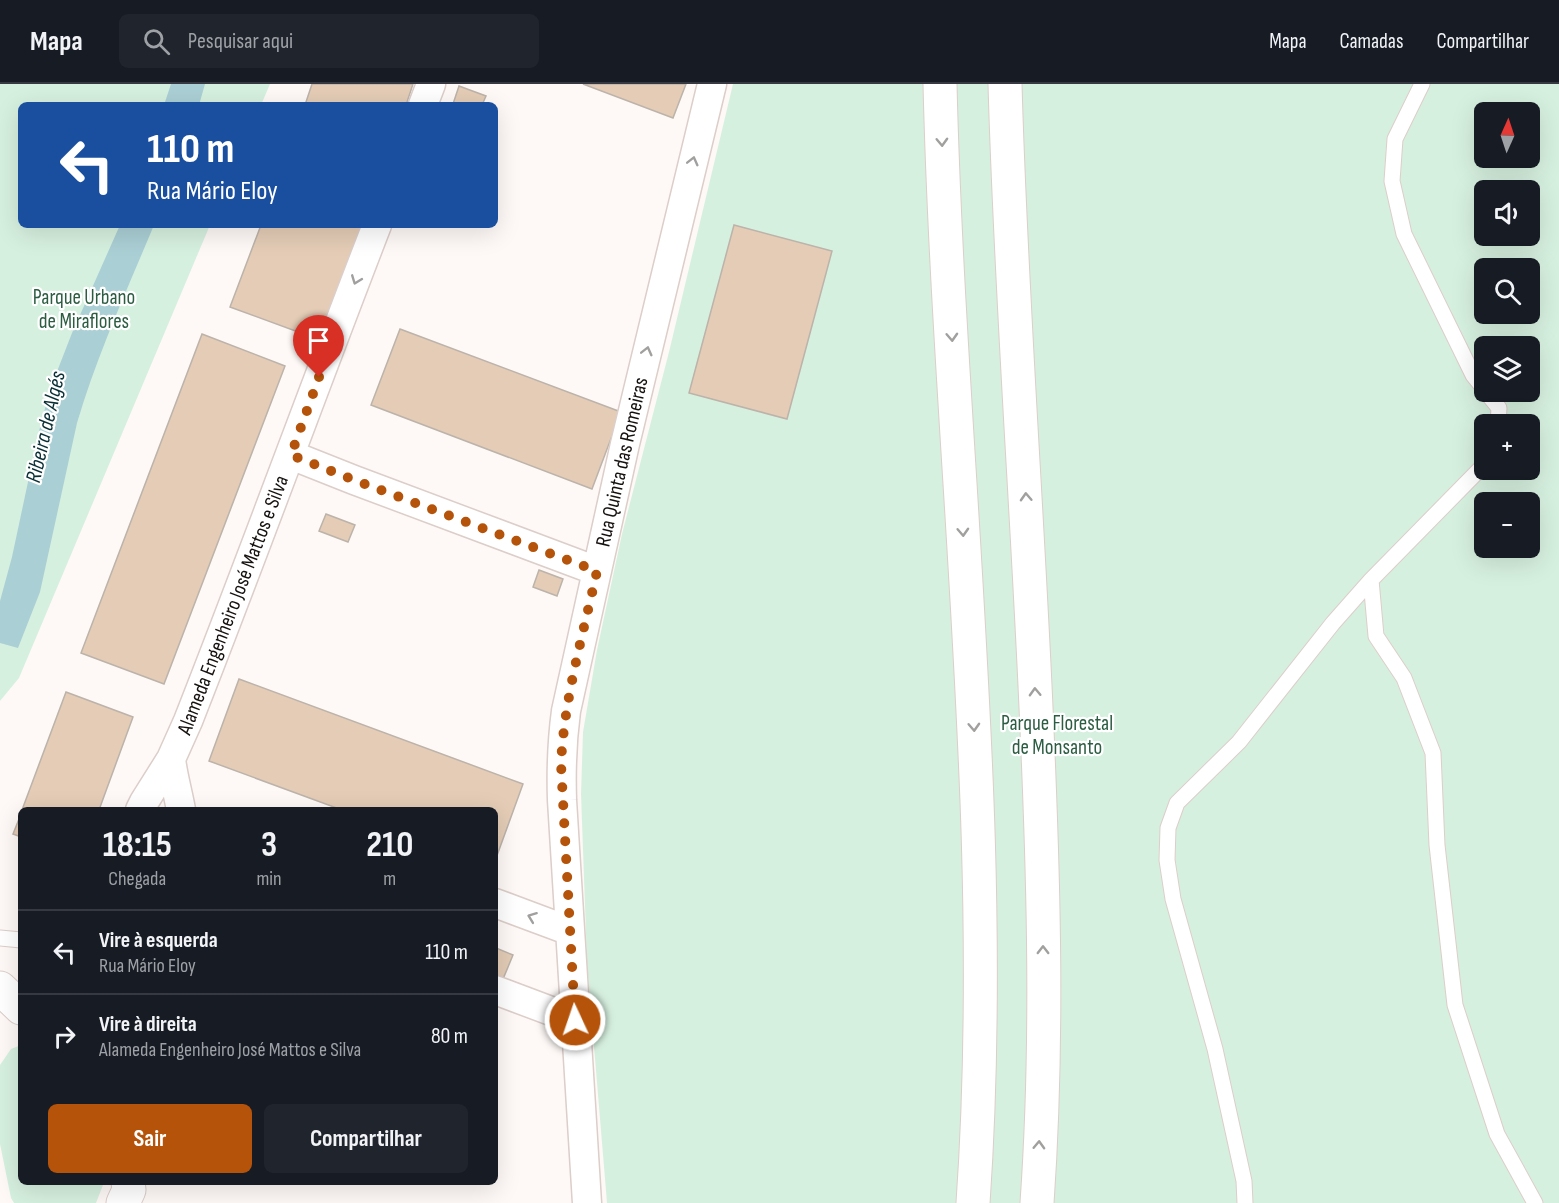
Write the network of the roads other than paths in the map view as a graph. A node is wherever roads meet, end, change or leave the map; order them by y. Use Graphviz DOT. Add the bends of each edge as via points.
graph roads {
  1 [pos="431,84"];
  2 [pos="712,84"];
  3 [pos="940,84"];
  4 [pos="1005,84"];
  5 [pos="1422,84"];
  6 [pos="424,102"];
  7 [pos="376,228"];
  8 [pos="1474,376"];
  9 [pos="291,455"];
  10 [pos="1474,475"];
  11 [pos="597,571"];
  12 [pos="1371,579"];
  13 [pos="171,759"];
  14 [pos="142,807"];
  15 [pos="181,807"];
  16 [pos="498,904"];
  17 [pos="570,931"];
  18 [pos="0,938"];
  19 [pos="18,939"];
  20 [pos="0,988"];
  21 [pos="498,991"];
  22 [pos="18,1005"];
  23 [pos="18,1018"];
  24 [pos="575,1020"];
  25 [pos="0,1027"];
  26 [pos="128,1185"];
  27 [pos="123,1203"];
  28 [pos="586,1203"];
  29 [pos="973,1203"];
  30 [pos="1036,1203"];
  31 [pos="1245,1203"];
  32 [pos="1535,1203"];
  1 -- 6 [label="street"];
  11 -- 2 [label="street, Rua Quinta das Romeiras, one-way"];
  3 -- 29 [label="main road, one-way" via="977,804 980,988"];
  30 -- 4 [label="main road, one-way" via="1044,1012 1043,892"];
  5 -- 8 [label="lane" via="1395,139 1392,181 1404,234"];
  7 -- 9 [label="street, Alameda Engenheiro José Mattos e Silva, one-way"];
  9 -- 11 [label="street"];
  9 -- 13 [label="street, Alameda Engenheiro José Mattos e Silva"];
  10 -- 12 [label="lane"];
  11 -- 17 [label="street, Rua Quinta das Romeiras" via="562,738"];
  12 -- 31 [label="lane" via="1239,742 1177,803 1168,828 1167,860 1173,899 1215,1048 1244,1180"];
  12 -- 32 [label="lane" via="1376,636 1404,678 1433,753 1437,845 1455,1005 1497,1134"];
  13 -- 14 [label="street, Alameda Engenheiro José Mattos e Silva"];
  13 -- 15 [label="street"];
  17 -- 16 [label="street, one-way"];
  17 -- 24 [label="street, Rua Quinta das Romeiras"];
  18 -- 19 [label="lane"];
  20 -- 22 [label="main road"];
  21 -- 24 [label="street"];
  23 -- 25 [label="main road"];
  24 -- 28 [label="street, Rua Quinta das Romeiras"];
  26 -- 27 [label="main road"];
}
